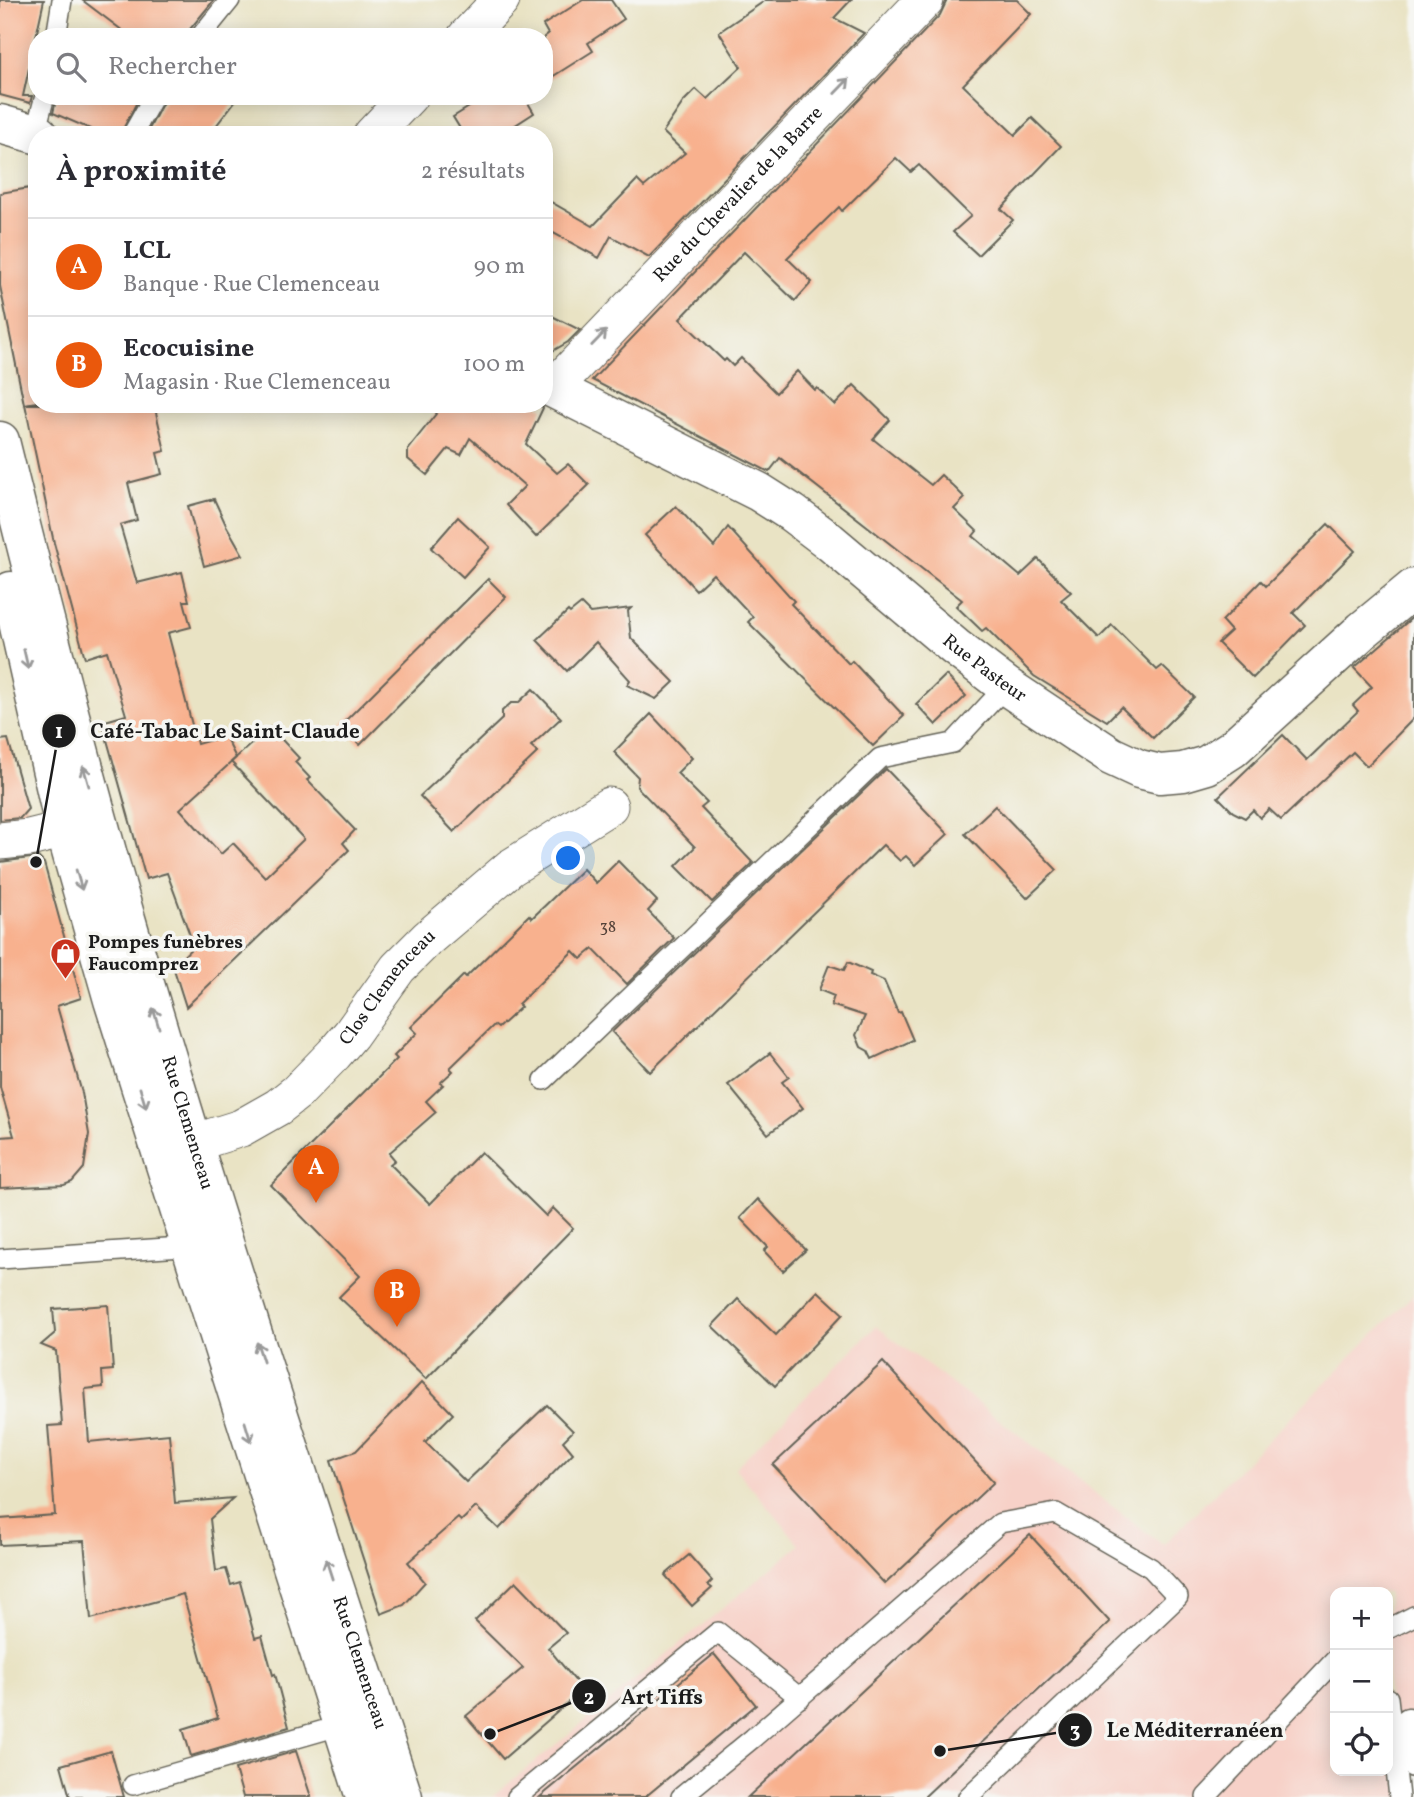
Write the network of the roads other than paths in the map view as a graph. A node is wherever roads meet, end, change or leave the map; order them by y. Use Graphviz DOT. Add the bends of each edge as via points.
graph roads {
  1 [pos="62,0"];
  2 [pos="230,0"];
  3 [pos="501,0"];
  4 [pos="925,0"];
  5 [pos="57,28"];
  6 [pos="207,28"];
  7 [pos="475,28"];
  8 [pos="40,105"];
  9 [pos="149,105"];
  10 [pos="400,105"];
  11 [pos="137,126"];
  12 [pos="381,126"];
  13 [pos="25,131"];
  14 [pos="553,381"];
  15 [pos="553,389"];
  16 [pos="0,441"];
  17 [pos="0,544"];
  18 [pos="1414,588"];
  19 [pos="1006,685"];
  20 [pos="609,806"];
  21 [pos="82,825"];
  22 [pos="0,841"];
  23 [pos="544,1080"];
  24 [pos="178,1149"];
  25 [pos="208,1244"];
  26 [pos="0,1259"];
  27 [pos="1414,1616"];
  28 [pos="1393,1626"];
  29 [pos="1330,1665"];
  30 [pos="800,1698"];
  31 [pos="1390,1713"];
  32 [pos="359,1719"];
  33 [pos="1409,1722"];
  34 [pos="1414,1763"];
  35 [pos="132,1785"];
  36 [pos="365,1797"];
  37 [pos="403,1797"];
  38 [pos="517,1797"];
  39 [pos="681,1797"];
  40 [pos="968,1797"];
  41 [pos="1206,1797"];
  42 [pos="1399,1797"];
  1 -- 5 [label="lane"];
  2 -- 6 [label="lane"];
  3 -- 7 [label="street"];
  14 -- 4 [label="street, Rue du Chevalier de la Barre, one-way"];
  8 -- 13 [label="lane"];
  9 -- 11 [label="lane"];
  10 -- 12 [label="street"];
  15 -- 19 [label="main road, Rue Pasteur" via="792,513"];
  21 -- 16 [label="main road, Rue Clemenceau, one-way" via="57,668"];
  17 -- 21 [label="main road, Rue Clemenceau, one-way"];
  18 -- 19 [label="main road, Rue Pasteur" via="1232,749 1207,765 1183,772 1160,774 1111,756"];
  19 -- 23 [label="lane" via="953,743 880,758"];
  20 -- 24 [label="street, Clos Clemenceau" via="510,868 428,938 385,985 351,1034 297,1092 241,1128"];
  21 -- 22 [label="street"];
  21 -- 24 [label="main road, Rue Clemenceau" via="113,1000"];
  24 -- 25 [label="main road, Rue Clemenceau"];
  25 -- 26 [label="lane"];
  25 -- 32 [label="main road, Rue Clemenceau"];
  27 -- 28 [label="lane"];
  29 -- 41 [label="lane"];
  30 -- 38 [label="lane" via="718,1632"];
  30 -- 39 [label="lane"];
  30 -- 40 [label="lane" via="1000,1523 1056,1513 1151,1568 1178,1597"];
  31 -- 42 [label="lane"];
  32 -- 35 [label="lane"];
  32 -- 36 [label="main road, Rue Clemenceau"];
  32 -- 37 [label="main road, Rue Clemenceau"];
  33 -- 34 [label="street"];
}
